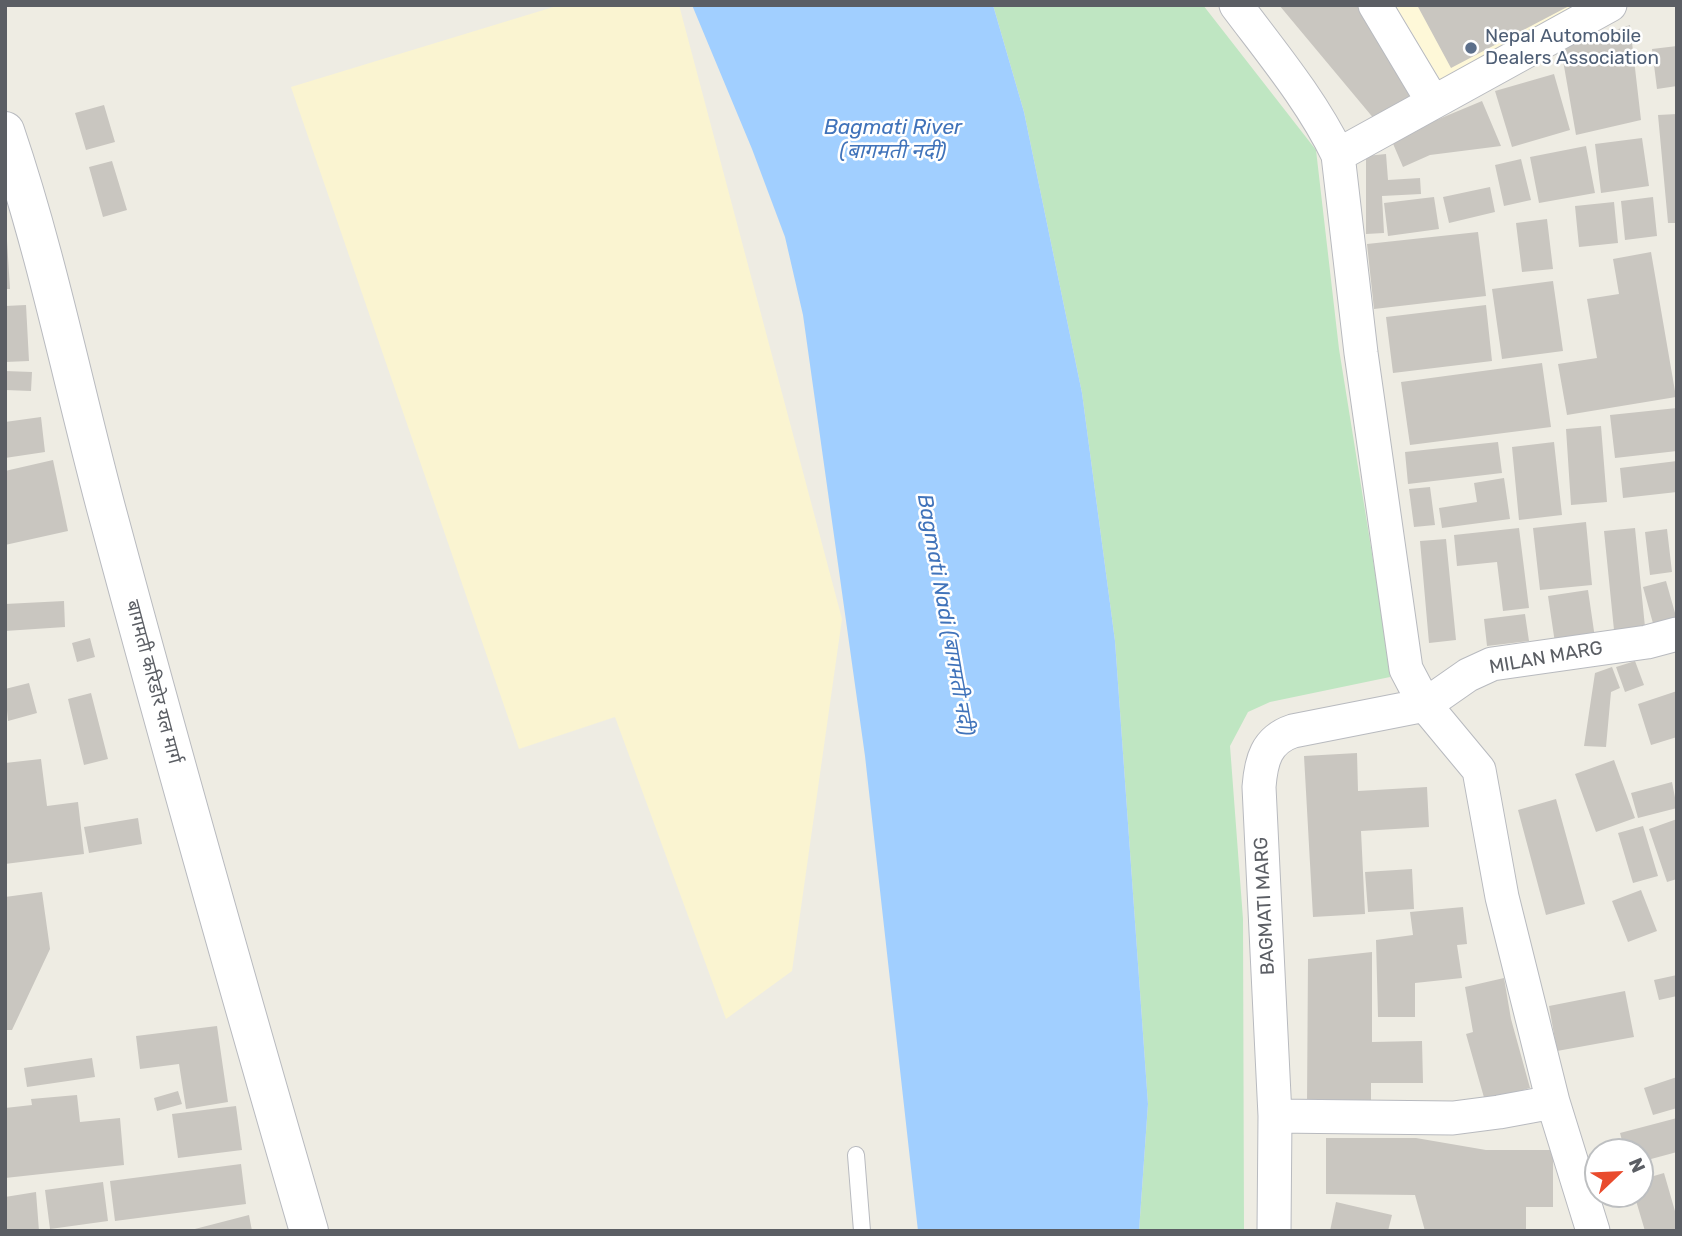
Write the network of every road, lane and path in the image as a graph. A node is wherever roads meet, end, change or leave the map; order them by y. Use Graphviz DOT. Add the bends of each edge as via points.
graph roads {
  1 [pos="1236,5"];
  2 [pos="1375,5"];
  3 [pos="1609,5"];
  4 [pos="1433,102"];
  5 [pos="5,131"];
  6 [pos="1338,155"];
  7 [pos="1677,634"];
  8 [pos="1425,705"];
  9 [pos="1553,1102"];
  10 [pos="1275,1116"];
  11 [pos="856,1155"];
  12 [pos="310,1231"];
  13 [pos="862,1231"];
  14 [pos="1274,1231"];
  15 [pos="1593,1231"];
  1 -- 6 [label="street" via="1289,76"];
  2 -- 4 [label="street"];
  3 -- 4 [label="street"];
  4 -- 6 [label="street"];
  5 -- 12 [label="street, बागमती करिडोर यल मार्ग" via="156,694"];
  6 -- 8 [label="street" via="1406,669"];
  7 -- 8 [label="street, MILAN MARG" via="1492,664"];
  8 -- 9 [label="street" via="1479,770 1502,897"];
  8 -- 10 [label="street, BAGMATI MARG" via="1293,731 1276,739 1264,757 1259,787"];
  9 -- 10 [label="street" via="1453,1118"];
  9 -- 15 [label="street"];
  10 -- 14 [label="street, BAGMATI MARG"];
  11 -- 13 [label="lane"];
}
